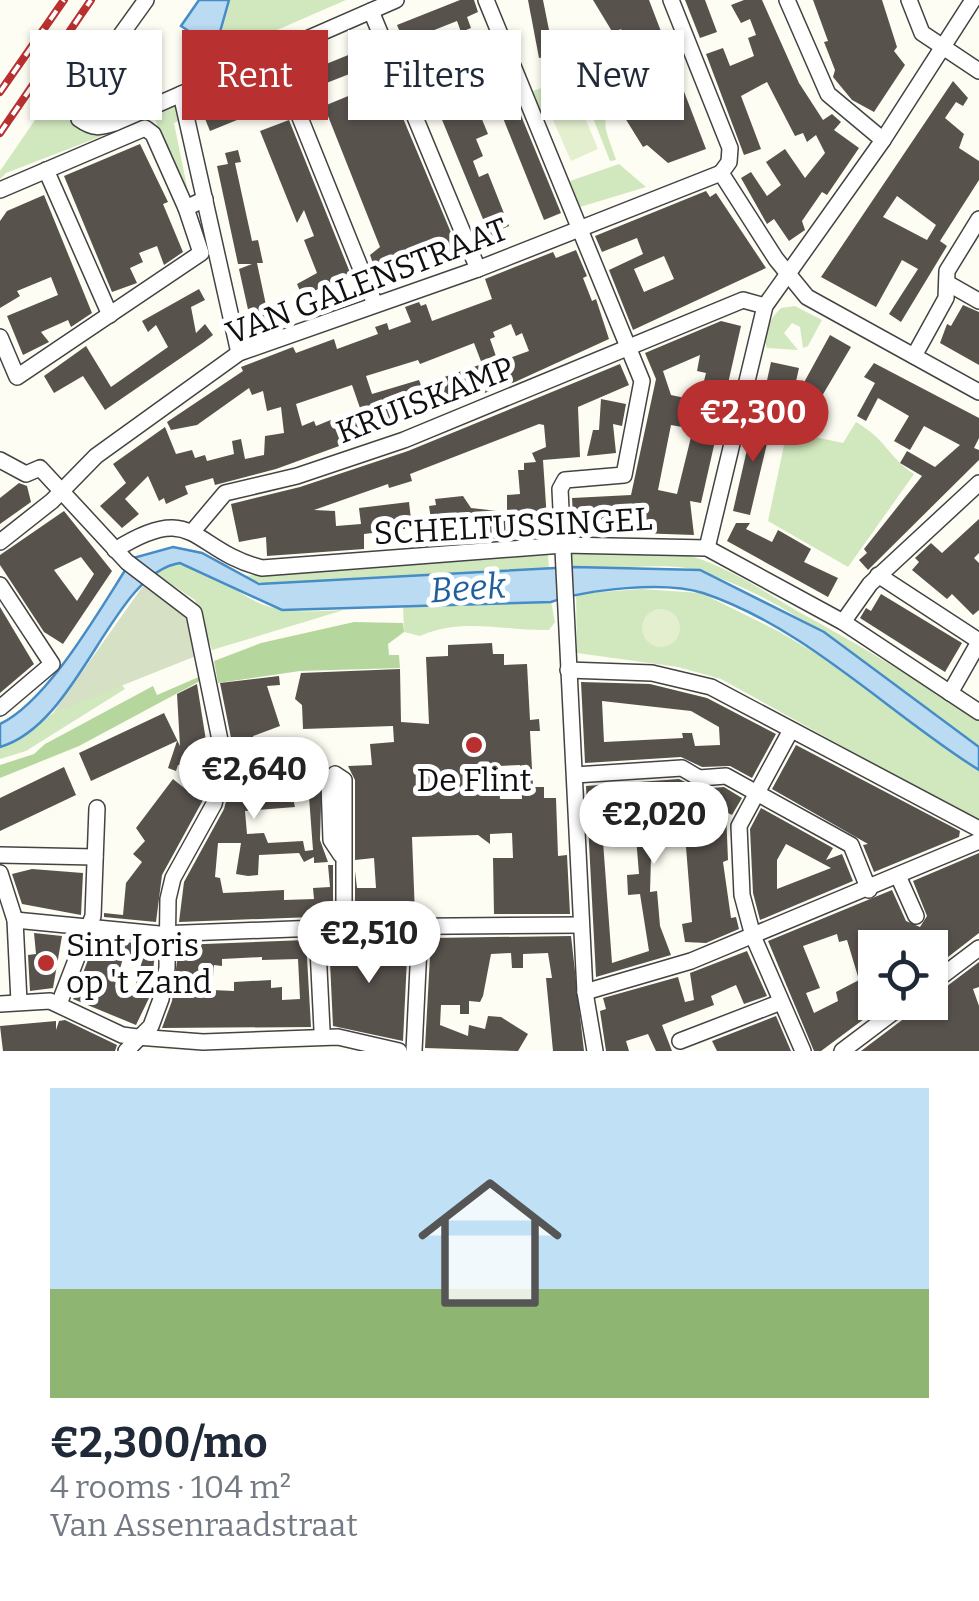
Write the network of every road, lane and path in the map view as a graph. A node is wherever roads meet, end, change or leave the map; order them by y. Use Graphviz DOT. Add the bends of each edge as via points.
graph roads {
  1 [pos="146,0"];
  2 [pos="396,0"];
  3 [pos="486,0"];
  4 [pos="671,0"];
  5 [pos="787,0"];
  6 [pos="909,0"];
  7 [pos="973,0"];
  8 [pos="371,11"];
  9 [pos="327,30"];
  10 [pos="944,47"];
  11 [pos="979,71"];
  12 [pos="182,94"];
  13 [pos="188,120"];
  14 [pos="301,120"];
  15 [pos="883,140"];
  16 [pos="46,170"];
  17 [pos="721,173"];
  18 [pos="0,190"];
  19 [pos="205,199"];
  20 [pos="186,208"];
  21 [pos="979,219"];
  22 [pos="580,230"];
  23 [pos="478,269"];
  24 [pos="789,277"];
  25 [pos="949,284"];
  26 [pos="979,301"];
  27 [pos="376,304"];
  28 [pos="764,306"];
  29 [pos="110,315"];
  30 [pos="0,337"];
  31 [pos="628,348"];
  32 [pos="239,352"];
  33 [pos="914,356"];
  34 [pos="979,392"];
  35 [pos="0,460"];
  36 [pos="979,483"];
  37 [pos="62,490"];
  38 [pos="193,531"];
  39 [pos="0,542"];
  40 [pos="706,548"];
  41 [pos="562,553"];
  42 [pos="121,556"];
  43 [pos="878,575"];
  44 [pos="0,585"];
  45 [pos="843,622"];
  46 [pos="979,642"];
  47 [pos="568,670"];
  48 [pos="950,693"];
  49 [pos="0,708"];
  50 [pos="979,712"];
  51 [pos="791,730"];
  52 [pos="575,775"];
  53 [pos="756,792"];
  54 [pos="97,808"];
  55 [pos="979,828"];
  56 [pos="979,841"];
  57 [pos="0,854"];
  58 [pos="341,855"];
  59 [pos="95,857"];
  60 [pos="0,873"];
  61 [pos="899,878"];
  62 [pos="868,890"];
  63 [pos="916,916"];
  64 [pos="344,917"];
  65 [pos="15,920"];
  66 [pos="420,925"];
  67 [pos="581,925"];
  68 [pos="87,928"];
  69 [pos="317,928"];
  70 [pos="168,934"];
  71 [pos="753,936"];
  72 [pos="979,948"];
  73 [pos="948,971"];
  74 [pos="585,992"];
  75 [pos="19,1002"];
  76 [pos="781,1002"];
  77 [pos="0,1004"];
  78 [pos="60,1004"];
  79 [pos="883,1020"];
  80 [pos="322,1030"];
  81 [pos="137,1037"];
  82 [pos="680,1041"];
  83 [pos="126,1051"];
  84 [pos="398,1051"];
  85 [pos="414,1051"];
  86 [pos="595,1051"];
  87 [pos="803,1051"];
  88 [pos="842,1051"];
  1 -- 12 [label="street" via="77,96 80,120 100,128"];
  2 -- 8 [label="street"];
  3 -- 22 [label="street"];
  4 -- 17 [label="street" via="730,148"];
  5 -- 15 [label="street" via="828,94"];
  6 -- 10 [label="street" via="922,33"];
  7 -- 10 [label="street"];
  8 -- 9 [label="street"];
  8 -- 23 [label="street"];
  10 -- 11 [label="street"];
  10 -- 15 [label="street"];
  13 -- 19 [label="street"];
  14 -- 27 [label="street"];
  15 -- 24 [label="street"];
  16 -- 18 [label="street"];
  16 -- 20 [label="street" via="146,128"];
  16 -- 29 [label="street"];
  17 -- 22 [label="street, VAN GALENSTRAAT"];
  17 -- 24 [label="street"];
  19 -- 20 [label="street"];
  19 -- 32 [label="street"];
  20 -- 29 [label="street" via="201,254"];
  21 -- 25 [label="street" via="947,271"];
  22 -- 23 [label="street, VAN GALENSTRAAT"];
  22 -- 31 [label="street"];
  23 -- 27 [label="street, VAN GALENSTRAAT"];
  24 -- 28 [label="street"];
  24 -- 33 [label="street" via="808,297"];
  25 -- 26 [label="street"];
  25 -- 33 [label="street"];
  27 -- 32 [label="street, VAN GALENSTRAAT"];
  28 -- 31 [label="street, KRUISKAMP" via="743,300"];
  28 -- 40 [label="street"];
  29 -- 30 [label="street" via="18,377"];
  31 -- 38 [label="street, KRUISKAMP" via="404,440 226,494"];
  31 -- 41 [label="street" via="643,389 624,475 565,480"];
  32 -- 37 [label="street, VAN GALENSTRAAT" via="96,456"];
  33 -- 34 [label="street"];
  35 -- 37 [label="street" via="26,474 40,468"];
  36 -- 43 [label="street"];
  37 -- 39 [label="street, VAN GALENSTRAAT"];
  37 -- 42 [label="street"];
  38 -- 41 [label="street, SCHELTUSSINGEL" via="227,555 262,568"];
  38 -- 42 [label="street" via="155,529"];
  40 -- 41 [label="street, SCHELTUSSINGEL"];
  40 -- 45 [label="street, SCHELTUSSINGEL"];
  41 -- 47 [label="street"];
  42 -- 70 [label="street" via="188,605 198,623 222,758 214,804 173,878"];
  43 -- 45 [label="street"];
  43 -- 46 [label="street"];
  44 -- 49 [label="street" via="52,664"];
  45 -- 48 [label="street, SCHELTUSSINGEL"];
  46 -- 48 [label="street"];
  47 -- 51 [label="street" via="694,682"];
  47 -- 52 [label="street"];
  48 -- 50 [label="street, SCHELTUSSINGEL"];
  51 -- 53 [label="street"];
  51 -- 55 [label="street"];
  52 -- 53 [label="street" via="682,768 698,778 726,776"];
  52 -- 67 [label="street"];
  53 -- 62 [label="street" via="850,844"];
  53 -- 71 [label="street" via="739,826 742,895"];
  54 -- 59 [label="street"];
  56 -- 61 [label="street"];
  57 -- 59 [label="street"];
  58 -- 64 [label="street"];
  59 -- 68 [label="street"];
  60 -- 65 [label="street"];
  61 -- 62 [label="street"];
  61 -- 63 [label="street"];
  62 -- 71 [label="street"];
  64 -- 66 [label="street"];
  64 -- 69 [label="street"];
  65 -- 68 [label="street"];
  65 -- 75 [label="street"];
  66 -- 67 [label="street"];
  66 -- 85 [label="street"];
  67 -- 74 [label="street"];
  68 -- 70 [label="street"];
  68 -- 78 [label="street"];
  69 -- 70 [label="street"];
  69 -- 80 [label="street"];
  70 -- 81 [label="street" via="160,999 151,1026"];
  71 -- 74 [label="street" via="663,972"];
  71 -- 76 [label="street"];
  72 -- 73 [label="street"];
  74 -- 86 [label="street"];
  75 -- 77 [label="street"];
  75 -- 78 [label="street"];
  76 -- 82 [label="street"];
  76 -- 87 [label="street"];
  78 -- 81 [label="street"];
  79 -- 88 [label="street"];
  81 -- 83 [label="street"];
  81 -- 84 [label="street" via="202,1042 338,1036"];
}
